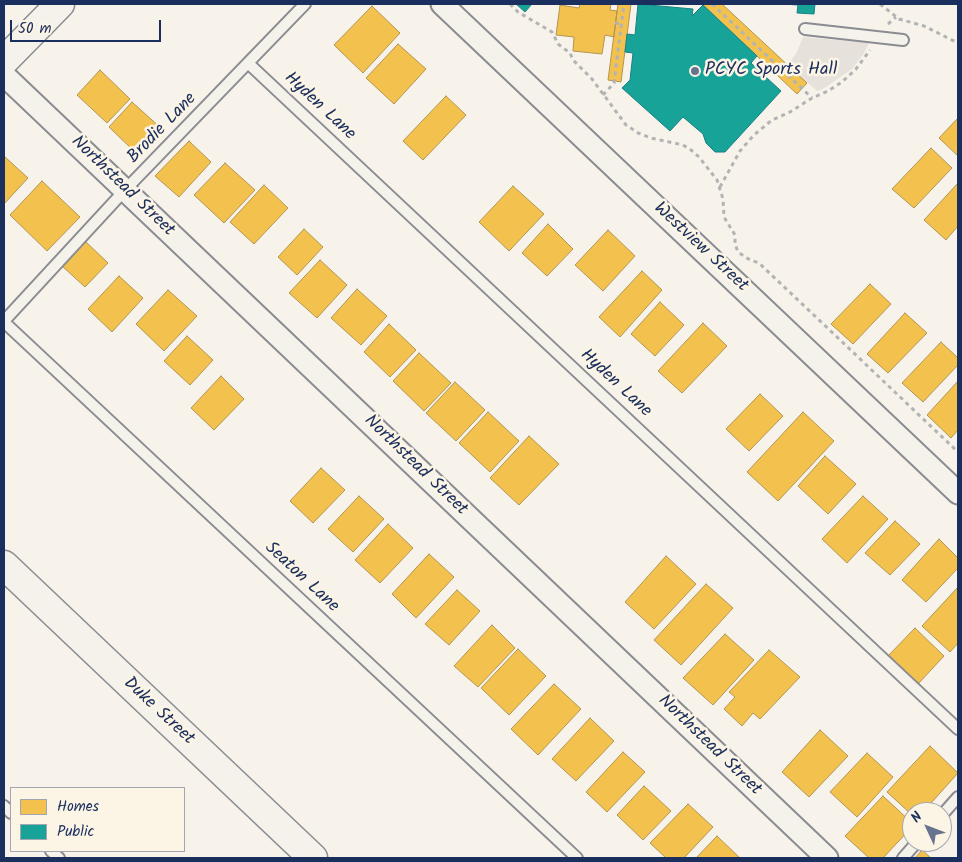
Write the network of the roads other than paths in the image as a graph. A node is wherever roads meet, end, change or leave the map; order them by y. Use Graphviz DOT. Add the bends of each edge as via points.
graph roads {
  1 [pos="60,4"];
  2 [pos="305,4"];
  3 [pos="442,4"];
  4 [pos="805,29"];
  5 [pos="903,40"];
  6 [pos="4,61"];
  7 [pos="249,64"];
  8 [pos="4,74"];
  9 [pos="125,190"];
  10 [pos="4,322"];
  11 [pos="958,493"];
  12 [pos="4,566"];
  13 [pos="958,729"];
  14 [pos="313,858"];
  15 [pos="577,858"];
  16 [pos="827,858"];
  1 -- 6 [label="main road"];
  2 -- 7 [label="lane, Brodie Lane"];
  3 -- 11 [label="street, Westview Street"];
  4 -- 5 [label="lane"];
  7 -- 9 [label="lane, Brodie Lane"];
  7 -- 13 [label="lane, Hyden Lane"];
  8 -- 9 [label="street, Northstead Street"];
  9 -- 10 [label="lane, Brodie Lane"];
  9 -- 16 [label="street, Northstead Street"];
  10 -- 15 [label="lane, Seaton Lane"];
  12 -- 14 [label="main road, Duke Street"];
}
